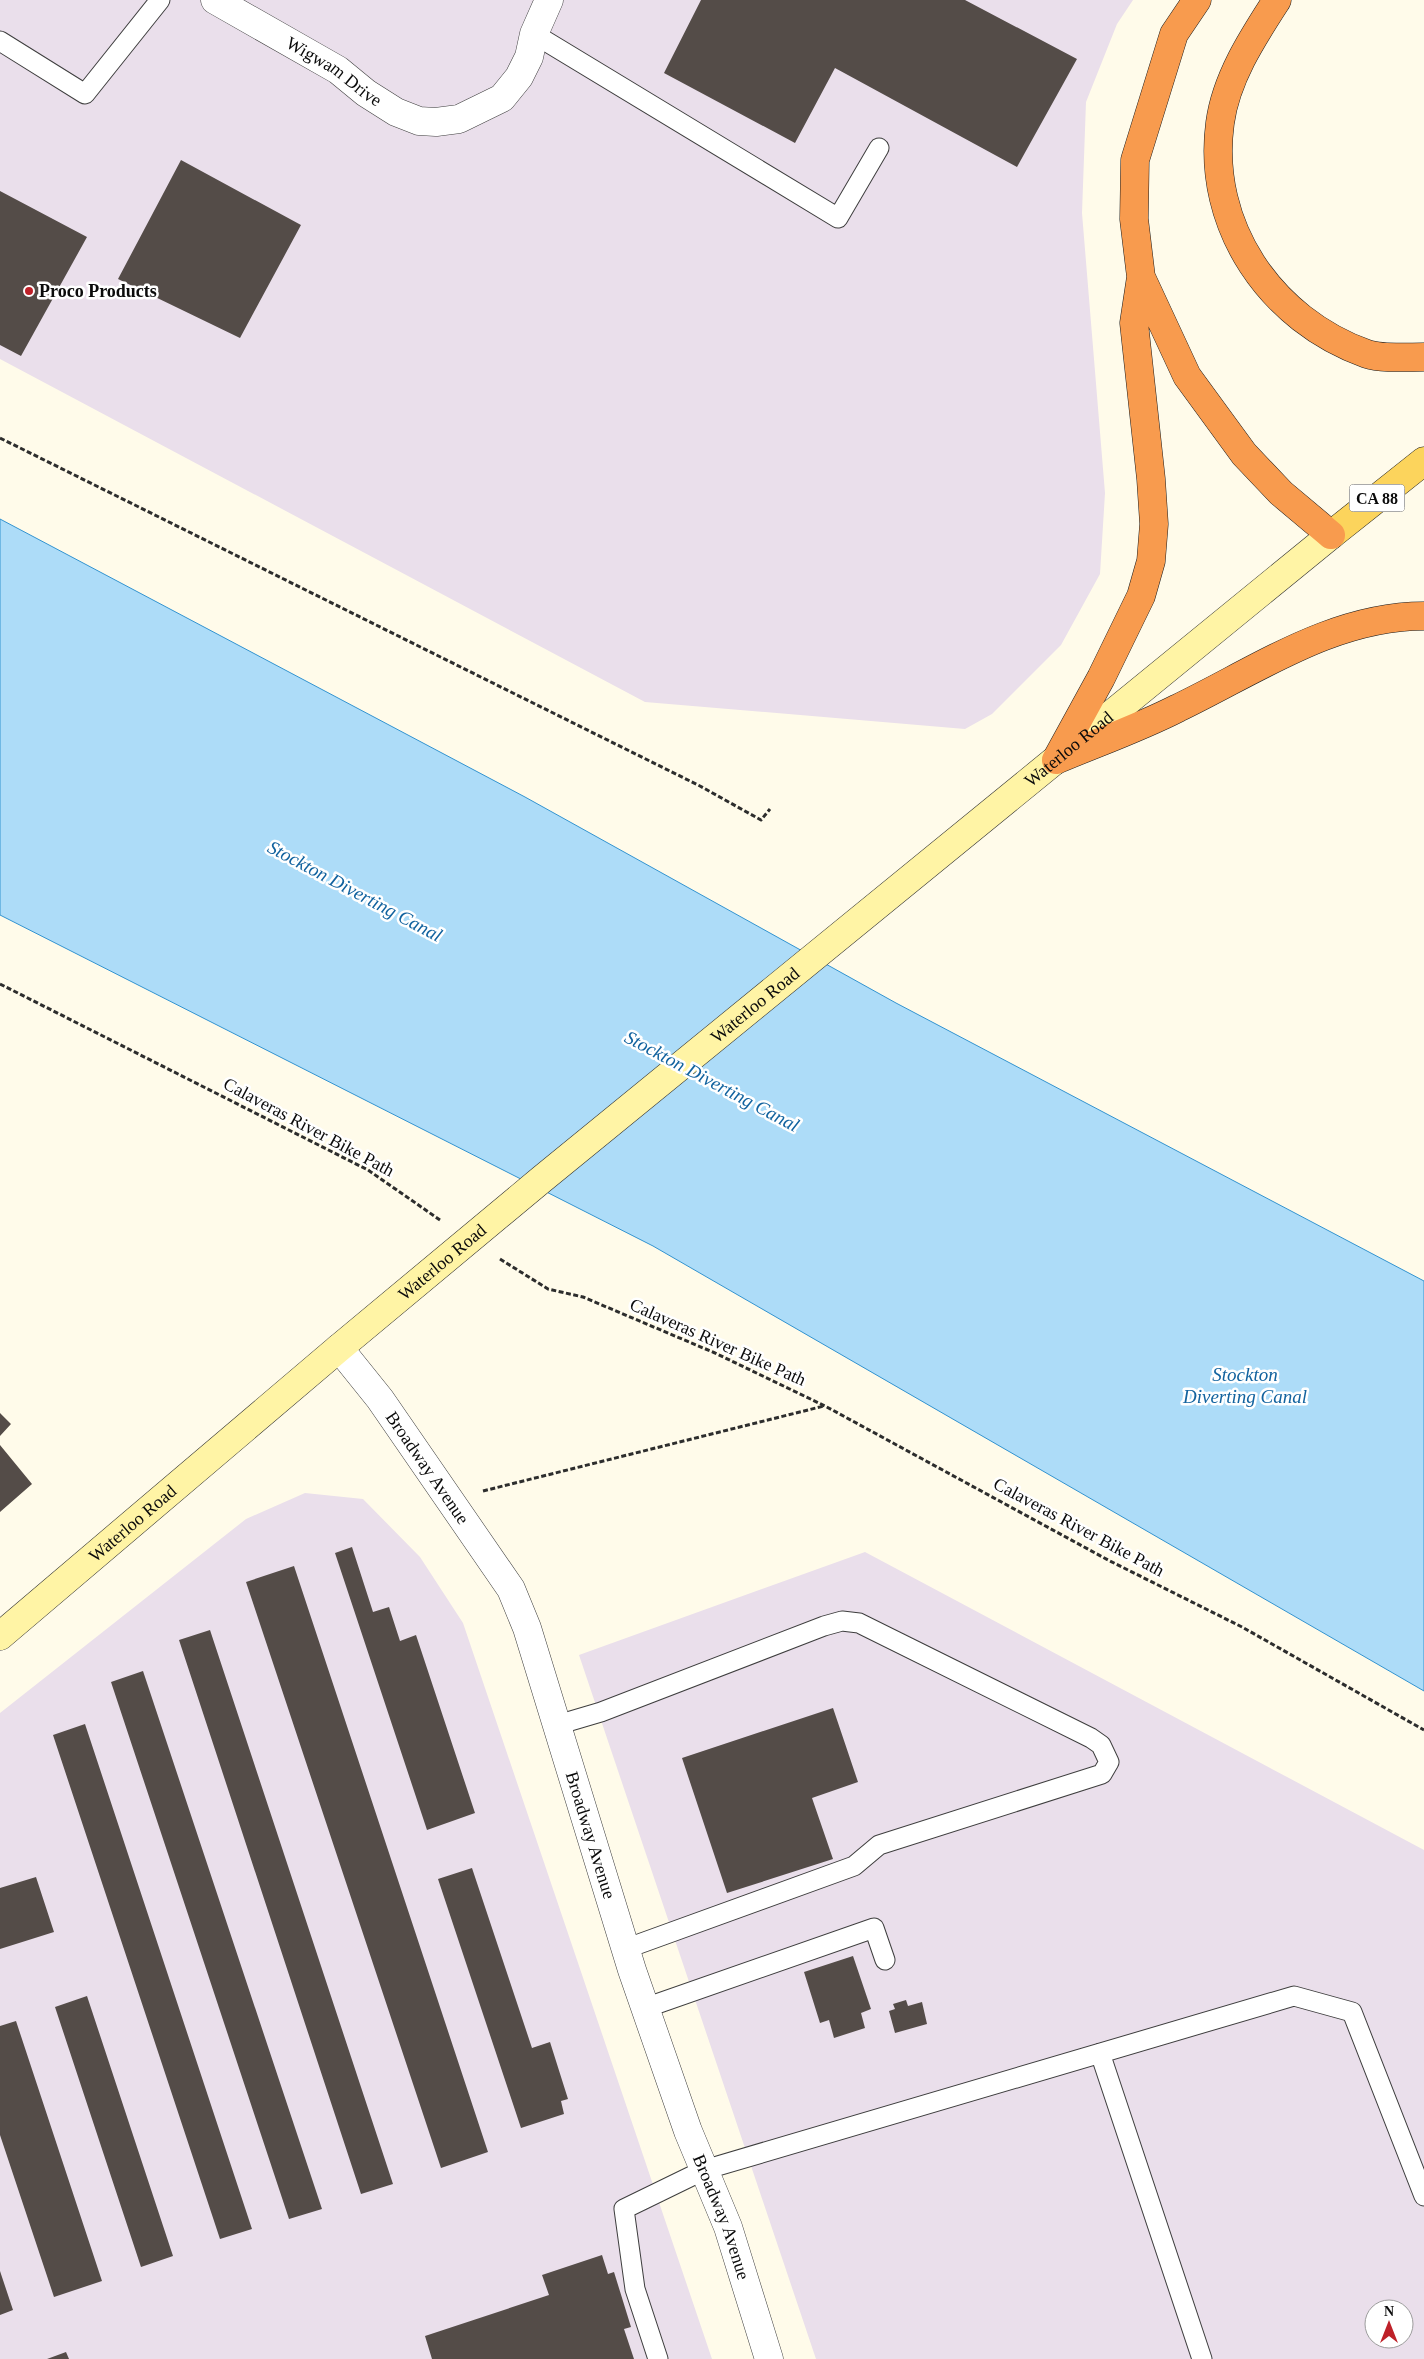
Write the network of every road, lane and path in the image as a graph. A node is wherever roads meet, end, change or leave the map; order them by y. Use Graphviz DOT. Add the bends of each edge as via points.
graph roads {
  1 [pos="160,0"];
  2 [pos="215,0"];
  3 [pos="549,0"];
  4 [pos="1197,0"];
  5 [pos="1278,0"];
  6 [pos="534,34"];
  7 [pos="0,41"];
  8 [pos="879,148"];
  9 [pos="1141,277"];
  10 [pos="1424,358"];
  11 [pos="0,438"];
  12 [pos="1424,461"];
  13 [pos="1331,535"];
  14 [pos="1424,616"];
  15 [pos="1056,760"];
  16 [pos="770,809"];
  17 [pos="0,984"];
  18 [pos="470,1241"];
  19 [pos="339,1348"];
  20 [pos="825,1406"];
  21 [pos="449,1500"];
  22 [pos="0,1636"];
  23 [pos="557,1725"];
  24 [pos="1424,1730"];
  25 [pos="625,1949"];
  26 [pos="885,1960"];
  27 [pos="645,2008"];
  28 [pos="1100,2053"];
  29 [pos="704,2170"];
  30 [pos="1424,2196"];
  31 [pos="658,2359"];
  32 [pos="769,2359"];
  33 [pos="1202,2359"];
  1 -- 7 [label="lane" via="85,94"];
  2 -- 6 [label="street, Wigwam Drive" via="338,70 396,112 419,121 459,119 502,98 519,77"];
  3 -- 6 [label="street, Wigwam Drive"];
  4 -- 9 [label="highway" via="1174,34 1134,160 1134,219"];
  5 -- 10 [label="highway" via="1250,40 1231,84 1220,121 1218,175 1235,235 1251,264 1296,314 1339,341 1369,354"];
  6 -- 8 [label="lane" via="838,218"];
  9 -- 13 [label="highway" via="1187,376 1244,454 1281,492"];
  9 -- 15 [label="highway" via="1134,323 1151,479 1154,524 1151,561 1142,596"];
  11 -- 16 [label="path" via="700,786 761,820"];
  12 -- 13 [label="main road, Waterloo Road / CA 88"];
  13 -- 15 [label="main road, Waterloo Road"];
  14 -- 15 [label="highway" via="1374,622 1324,636 1272,657 1178,709"];
  15 -- 18 [label="main road, Waterloo Road"];
  17 -- 18 [label="path, Calaveras River Bike Path" via="368,1170"];
  18 -- 19 [label="main road, Waterloo Road"];
  18 -- 20 [label="path, Calaveras River Bike Path" via="548,1289 583,1297 715,1353"];
  19 -- 21 [label="street, Broadway Avenue" via="380,1399"];
  19 -- 22 [label="main road, Waterloo Road"];
  20 -- 21 [label="path"];
  20 -- 24 [label="path, Calaveras River Bike Path" via="1108,1560 1242,1627"];
  21 -- 23 [label="street, Broadway Avenue" via="511,1589 527,1628"];
  23 -- 25 [label="street, Broadway Avenue"];
  23 -- 25 [label="lane" via="601,1712 842,1621 859,1624 1091,1738 1101,1745 1109,1762 1102,1774 880,1845 854,1866"];
  25 -- 27 [label="street, Broadway Avenue"];
  26 -- 27 [label="lane" via="874,1928"];
  27 -- 29 [label="street, Broadway Avenue"];
  28 -- 29 [label="lane"];
  28 -- 30 [label="lane" via="1294,1996 1352,2012"];
  28 -- 33 [label="lane"];
  29 -- 31 [label="lane" via="624,2209 635,2289"];
  29 -- 32 [label="street, Broadway Avenue" via="728,2227"];
}
